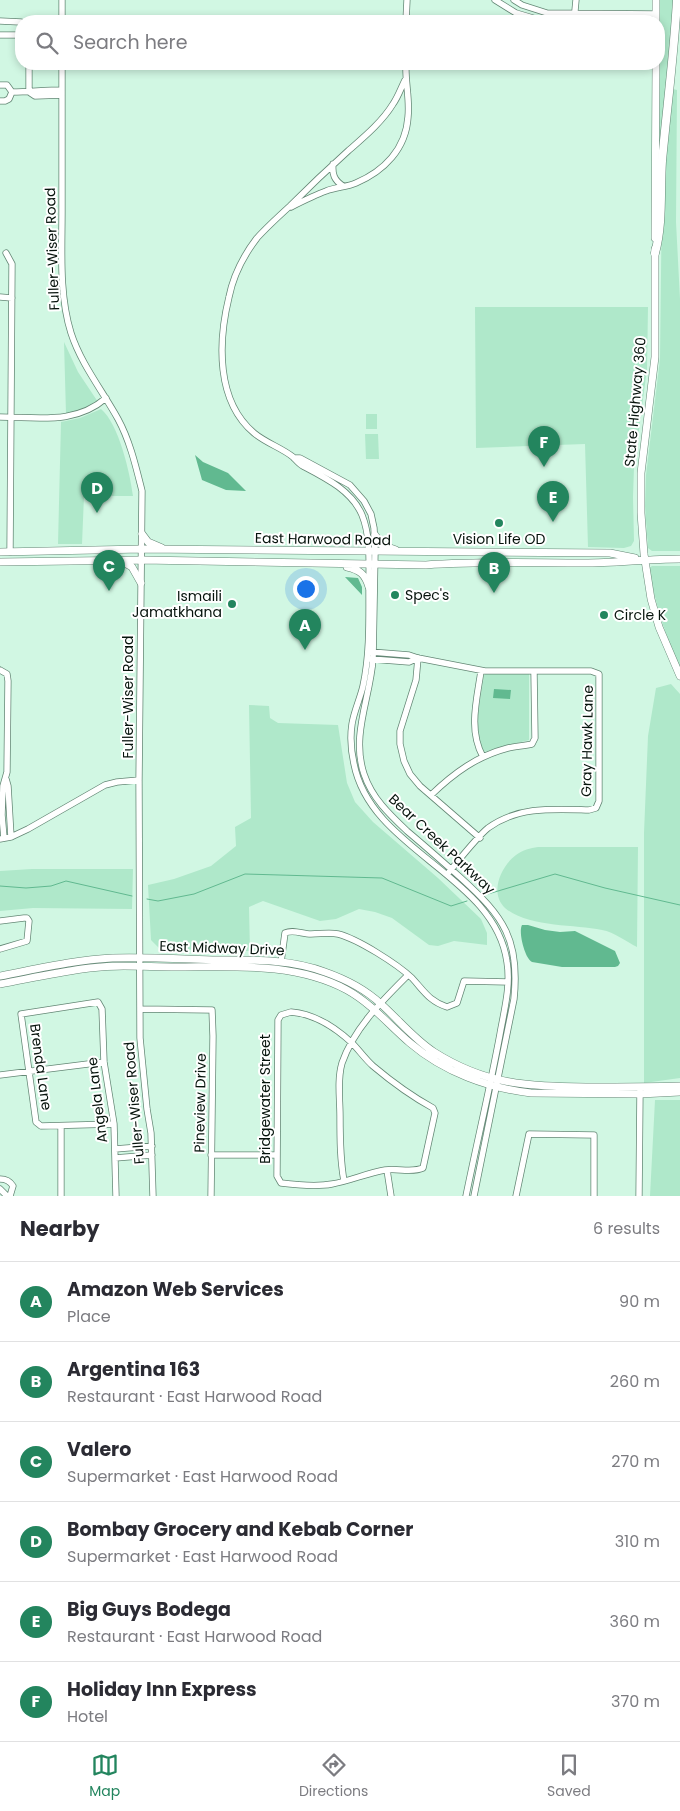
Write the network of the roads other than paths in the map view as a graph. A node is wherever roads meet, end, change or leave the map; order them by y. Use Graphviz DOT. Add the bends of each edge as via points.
graph roads {
  1 [pos="62,0"];
  2 [pos="407,0"];
  3 [pos="495,0"];
  4 [pos="514,0"];
  5 [pos="576,0"];
  6 [pos="656,0"];
  7 [pos="677,0"];
  8 [pos="574,14"];
  9 [pos="62,15"];
  10 [pos="406,15"];
  11 [pos="523,15"];
  12 [pos="601,15"];
  13 [pos="656,15"];
  14 [pos="0,21"];
  15 [pos="15,22"];
  16 [pos="0,35"];
  17 [pos="15,35"];
  18 [pos="29,70"];
  19 [pos="62,70"];
  20 [pos="406,70"];
  21 [pos="656,70"];
  22 [pos="405,80"];
  23 [pos="0,85"];
  24 [pos="12,92"];
  25 [pos="29,92"];
  26 [pos="62,92"];
  27 [pos="0,101"];
  28 [pos="333,164"];
  29 [pos="343,186"];
  30 [pos="287,209"];
  31 [pos="6,253"];
  32 [pos="655,254"];
  33 [pos="0,297"];
  34 [pos="12,298"];
  35 [pos="106,398"];
  36 [pos="0,417"];
  37 [pos="11,417"];
  38 [pos="294,458"];
  39 [pos="142,534"];
  40 [pos="375,535"];
  41 [pos="142,549"];
  42 [pos="167,550"];
  43 [pos="218,550"];
  44 [pos="0,552"];
  45 [pos="10,552"];
  46 [pos="372,552"];
  47 [pos="401,552"];
  48 [pos="516,553"];
  49 [pos="645,559"];
  50 [pos="680,559"];
  51 [pos="142,560"];
  52 [pos="121,561"];
  53 [pos="218,561"];
  54 [pos="0,562"];
  55 [pos="516,562"];
  56 [pos="327,564"];
  57 [pos="372,564"];
  58 [pos="141,582"];
  59 [pos="369,586"];
  60 [pos="370,655"];
  61 [pos="418,658"];
  62 [pos="0,670"];
  63 [pos="481,671"];
  64 [pos="534,672"];
  65 [pos="680,676"];
  66 [pos="0,730"];
  67 [pos="8,730"];
  68 [pos="483,757"];
  69 [pos="3,779"];
  70 [pos="139,780"];
  71 [pos="431,795"];
  72 [pos="4,815"];
  73 [pos="5,838"];
  74 [pos="480,838"];
  75 [pos="451,870"];
  76 [pos="446,875"];
  77 [pos="0,922"];
  78 [pos="0,948"];
  79 [pos="139,958"];
  80 [pos="281,962"];
  81 [pos="139,966"];
  82 [pos="408,975"];
  83 [pos="0,976"];
  84 [pos="508,982"];
  85 [pos="0,984"];
  86 [pos="380,1003"];
  87 [pos="140,1009"];
  88 [pos="374,1009"];
  89 [pos="21,1014"];
  90 [pos="352,1043"];
  91 [pos="104,1062"];
  92 [pos="30,1071"];
  93 [pos="0,1075"];
  94 [pos="494,1082"];
  95 [pos="680,1086"];
  96 [pos="640,1091"];
  97 [pos="680,1092"];
  98 [pos="114,1124"];
  99 [pos="61,1126"];
  100 [pos="152,1146"];
  101 [pos="115,1149"];
  102 [pos="152,1155"];
  103 [pos="211,1155"];
  104 [pos="277,1155"];
  105 [pos="115,1158"];
  106 [pos="387,1170"];
  107 [pos="0,1179"];
  108 [pos="344,1181"];
  109 [pos="0,1189"];
  110 [pos="9,1196"];
  111 [pos="60,1196"];
  112 [pos="116,1196"];
  113 [pos="153,1196"];
  114 [pos="211,1196"];
  115 [pos="391,1196"];
  116 [pos="466,1196"];
  117 [pos="474,1196"];
  118 [pos="516,1196"];
  119 [pos="594,1196"];
  120 [pos="639,1196"];
  1 -- 9 [label="street"];
  2 -- 10 [label="street"];
  3 -- 11 [label="street"];
  4 -- 8 [label="street" via="544,12"];
  5 -- 8 [label="street"];
  6 -- 13 [label="main road"];
  7 -- 32 [label="highway"];
  8 -- 12 [label="street"];
  14 -- 15 [label="street"];
  16 -- 17 [label="street"];
  18 -- 25 [label="street"];
  19 -- 26 [label="street, Fuller-Wiser Road"];
  20 -- 22 [label="street, Bear Creek Parkway"];
  21 -- 32 [label="main road, State Highway 360"];
  22 -- 28 [label="street, Bear Creek Parkway" via="394,103 379,122"];
  22 -- 29 [label="street, Bear Creek Parkway" via="408,118 395,155 373,175"];
  23 -- 24 [label="street" via="7,85"];
  24 -- 25 [label="street"];
  24 -- 27 [label="street" via="9,99"];
  25 -- 26 [label="street" via="35,96"];
  26 -- 35 [label="street, Fuller-Wiser Road" via="62,235 66,310 80,355"];
  28 -- 29 [label="street" via="336,181"];
  28 -- 30 [label="street, Bear Creek Parkway"];
  29 -- 30 [label="street, Bear Creek Parkway"];
  30 -- 38 [label="street, Bear Creek Parkway" via="257,238 234,280 225,313 222,356 230,402 241,420 262,440"];
  31 -- 34 [label="street" via="12,264"];
  32 -- 49 [label="main road, State Highway 360" via="654,365 641,480"];
  33 -- 34 [label="street"];
  34 -- 37 [label="street"];
  35 -- 37 [label="street" via="95,408 77,416"];
  35 -- 39 [label="street, Fuller-Wiser Road" via="124,433 138,473 142,491"];
  36 -- 37 [label="street"];
  37 -- 45 [label="street"];
  38 -- 40 [label="street, Bear Creek Parkway" via="300,458 350,485 368,507"];
  38 -- 46 [label="street, Bear Creek Parkway" via="351,497 364,521"];
  39 -- 41 [label="street, Fuller-Wiser Road"];
  39 -- 42 [label="main road" via="152,544"];
  40 -- 46 [label="street, Bear Creek Parkway"];
  40 -- 47 [label="main road" via="382,545"];
  41 -- 42 [label="main road, East Harwood Road"];
  41 -- 45 [label="main road, East Harwood Road"];
  41 -- 51 [label="street, Fuller-Wiser Road"];
  42 -- 43 [label="main road, East Harwood Road"];
  43 -- 46 [label="main road, East Harwood Road"];
  43 -- 53 [label="main road"];
  44 -- 45 [label="main road, East Harwood Road"];
  46 -- 47 [label="main road, East Harwood Road"];
  46 -- 57 [label="street, Bear Creek Parkway"];
  47 -- 48 [label="main road, East Harwood Road"];
  48 -- 49 [label="main road, East Harwood Road" via="610,554"];
  48 -- 55 [label="main road"];
  49 -- 50 [label="main road, East Harwood Road"];
  49 -- 55 [label="main road, East Harwood Road" via="611,563"];
  49 -- 65 [label="main road, State Highway 360" via="659,627"];
  51 -- 52 [label="main road, East Harwood Road"];
  51 -- 53 [label="main road, East Harwood Road"];
  51 -- 58 [label="street, Fuller-Wiser Road"];
  52 -- 54 [label="main road, East Harwood Road"];
  52 -- 58 [label="main road" via="132,567"];
  53 -- 56 [label="main road, East Harwood Road"];
  55 -- 57 [label="main road, East Harwood Road"];
  56 -- 57 [label="main road, East Harwood Road"];
  56 -- 59 [label="main road" via="357,569 366,577"];
  57 -- 59 [label="street, Bear Creek Parkway"];
  57 -- 60 [label="street, Bear Creek Parkway"];
  58 -- 70 [label="street, Fuller-Wiser Road"];
  59 -- 60 [label="street, Bear Creek Parkway"];
  60 -- 61 [label="street" via="408,662"];
  60 -- 75 [label="street, Bear Creek Parkway" via="372,677 361,716 359,738 364,775 374,796 388,813"];
  60 -- 76 [label="street, Bear Creek Parkway" via="352,724 351,748 359,783 370,803 393,829"];
  61 -- 63 [label="street"];
  61 -- 71 [label="street" via="416,680 400,731 400,744 410,774"];
  62 -- 67 [label="street" via="8,676"];
  63 -- 64 [label="street"];
  63 -- 68 [label="street" via="474,728"];
  64 -- 68 [label="street" via="535,738 532,744"];
  64 -- 74 [label="street, Gray Hawk Lane" via="591,671 599,674 599,801 596,808 589,810 526,811 507,817"];
  66 -- 67 [label="street"];
  67 -- 69 [label="street"];
  68 -- 71 [label="street" via="460,769"];
  69 -- 72 [label="street"];
  70 -- 73 [label="street" via="117,782 96,789 28,829"];
  70 -- 79 [label="street, Fuller-Wiser Road"];
  71 -- 74 [label="street"];
  72 -- 73 [label="street"];
  74 -- 75 [label="street"];
  75 -- 76 [label="street"];
  75 -- 94 [label="street, Bear Creek Parkway" via="494,910 514,951 514,999"];
  76 -- 84 [label="street, Bear Creek Parkway" via="476,901 496,927 507,961"];
  77 -- 78 [label="street" via="24,918 29,921 28,941"];
  79 -- 80 [label="main road, East Midway Drive"];
  79 -- 81 [label="street, Fuller-Wiser Road"];
  79 -- 83 [label="main road, East Midway Drive" via="84,960"];
  80 -- 82 [label="street" via="285,933 289,930 338,934 370,949"];
  80 -- 86 [label="main road, East Midway Drive" via="326,972 356,986"];
  81 -- 85 [label="main road, East Midway Drive" via="83,969"];
  81 -- 87 [label="street, Fuller-Wiser Road"];
  81 -- 88 [label="main road, East Midway Drive" via="297,972 348,991"];
  82 -- 84 [label="street" via="434,1002 447,1007 456,1003 464,981"];
  82 -- 86 [label="street"];
  84 -- 94 [label="street, Bear Creek Parkway"];
  86 -- 88 [label="street"];
  86 -- 94 [label="main road, East Midway Drive" via="434,1052"];
  87 -- 100 [label="street, Fuller-Wiser Road" via="140,1038"];
  87 -- 103 [label="street, Pineview Drive" via="212,1010"];
  88 -- 90 [label="street"];
  88 -- 94 [label="main road, East Midway Drive" via="426,1055 456,1072"];
  89 -- 91 [label="street, Angela Lane" via="98,1002 102,1009"];
  89 -- 92 [label="street, Brenda Lane"];
  90 -- 104 [label="street, Bridgewater Street" via="325,1023 303,1014 291,1012 281,1015 278,1020"];
  90 -- 106 [label="street" via="371,1065 405,1092 433,1108 435,1113 423,1168"];
  90 -- 108 [label="street" via="342,1063 340,1078 340,1151"];
  91 -- 92 [label="street"];
  91 -- 98 [label="street, Angela Lane"];
  92 -- 93 [label="street"];
  92 -- 99 [label="street, Brenda Lane" via="36,1122 41,1126"];
  94 -- 96 [label="main road, East Midway Drive" via="531,1093"];
  94 -- 116 [label="street, Bear Creek Parkway"];
  94 -- 117 [label="street, Bear Creek Parkway"];
  95 -- 96 [label="main road, East Midway Drive"];
  96 -- 97 [label="main road, East Midway Drive"];
  96 -- 120 [label="street"];
  98 -- 99 [label="street"];
  98 -- 101 [label="street, Angela Lane"];
  99 -- 111 [label="street"];
  100 -- 101 [label="street"];
  100 -- 102 [label="street, Fuller-Wiser Road"];
  101 -- 105 [label="street, Angela Lane"];
  102 -- 105 [label="street"];
  102 -- 113 [label="street, Fuller-Wiser Road"];
  103 -- 104 [label="street"];
  103 -- 114 [label="street, Pineview Drive"];
  104 -- 108 [label="street, Bridgewater Street" via="277,1176 281,1182 293,1185"];
  105 -- 112 [label="street, Angela Lane"];
  106 -- 108 [label="street"];
  106 -- 115 [label="street"];
  107 -- 110 [label="street" via="13,1186"];
  109 -- 110 [label="street"];
  118 -- 119 [label="street" via="529,1134 594,1135"];
}
